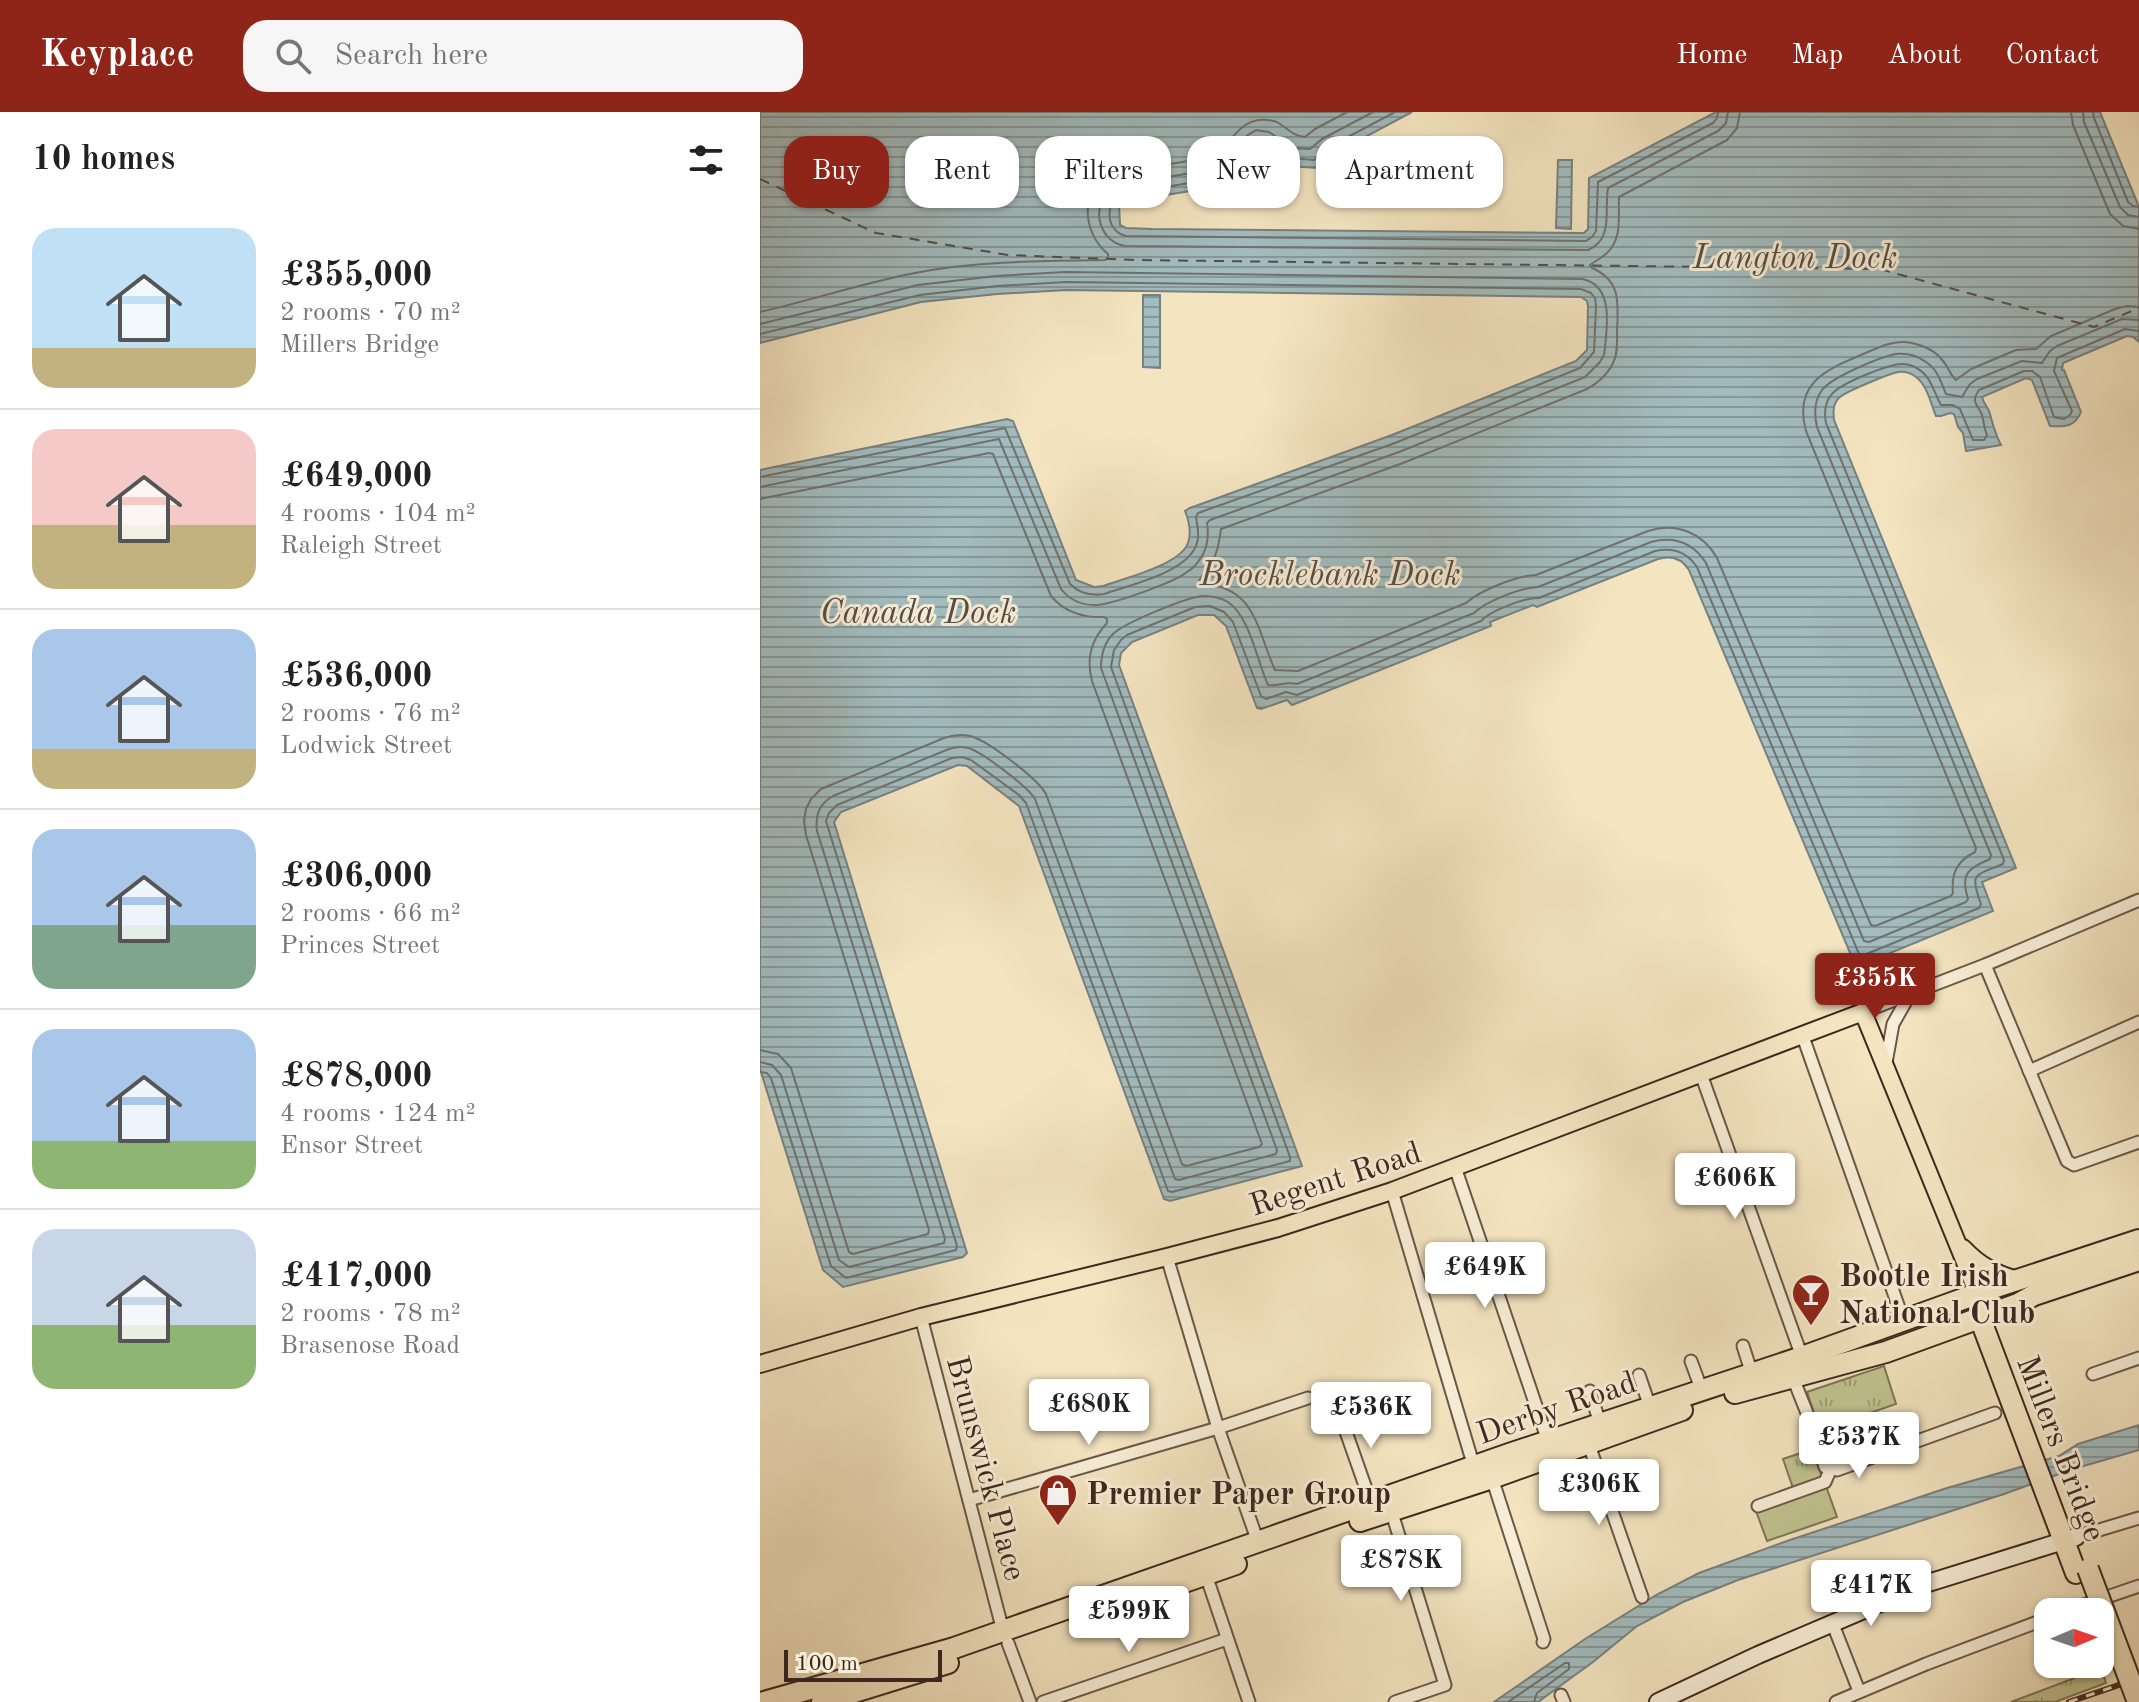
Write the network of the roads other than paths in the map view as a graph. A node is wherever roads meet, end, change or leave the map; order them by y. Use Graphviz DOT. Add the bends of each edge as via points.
graph roads {
  1 [pos="2139,901"];
  2 [pos="1985,965"];
  3 [pos="1911,993"];
  4 [pos="1863,1012"];
  5 [pos="2139,1022"];
  6 [pos="1802,1034"];
  7 [pos="1885,1066"];
  8 [pos="2029,1071"];
  9 [pos="1701,1074"];
  10 [pos="2139,1142"];
  11 [pos="1455,1167"];
  12 [pos="1392,1191"];
  13 [pos="2139,1240"];
  14 [pos="1956,1241"];
  15 [pos="1167,1257"];
  16 [pos="2139,1260"];
  17 [pos="2018,1280"];
  18 [pos="1983,1308"];
  19 [pos="921,1317"];
  20 [pos="1904,1322"];
  21 [pos="1743,1346"];
  22 [pos="1802,1357"];
  23 [pos="2139,1358"];
  24 [pos="1691,1361"];
  25 [pos="760,1364"];
  26 [pos="1752,1374"];
  27 [pos="2093,1374"];
  28 [pos="1639,1375"];
  29 [pos="1793,1378"];
  30 [pos="1590,1391"];
  31 [pos="1702,1391"];
  32 [pos="1308,1398"];
  33 [pos="1650,1407"];
  34 [pos="1338,1409"];
  35 [pos="1995,1413"];
  36 [pos="1600,1424"];
  37 [pos="1218,1428"];
  38 [pos="1548,1441"];
  39 [pos="1589,1445"];
  40 [pos="1474,1467"];
  41 [pos="1831,1468"];
  42 [pos="1492,1478"];
  43 [pos="969,1500"];
  44 [pos="1371,1503"];
  45 [pos="1758,1506"];
  46 [pos="1391,1510"];
  47 [pos="2139,1518"];
  48 [pos="2068,1533"];
  49 [pos="1258,1542"];
  50 [pos="2082,1571"];
  51 [pos="1206,1575"];
  52 [pos="2139,1586"];
  53 [pos="1642,1597"];
  54 [pos="2088,1598"];
  55 [pos="2102,1598"];
  56 [pos="1832,1622"];
  57 [pos="2034,1623"];
  58 [pos="1005,1637"];
  59 [pos="1227,1639"];
  60 [pos="1543,1642"];
  61 [pos="2114,1673"];
  62 [pos="1859,1691"];
  63 [pos="764,1702"];
  64 [pos="822,1702"];
  65 [pos="1030,1702"];
  66 [pos="1043,1702"];
  67 [pos="1249,1702"];
  68 [pos="1395,1702"];
  69 [pos="1658,1702"];
  70 [pos="1836,1702"];
  71 [pos="2125,1702"];
  72 [pos="2138,1702"];
  1 -- 2 [label="street, Regent Road"];
  2 -- 3 [label="street, Regent Road"];
  2 -- 8 [label="street"];
  3 -- 4 [label="street, Regent Road"];
  3 -- 7 [label="street" via="1893,1024"];
  4 -- 6 [label="main road, Regent Road"];
  4 -- 7 [label="main road, Millers Bridge"];
  5 -- 8 [label="street"];
  6 -- 9 [label="main road, Regent Road"];
  6 -- 20 [label="street"];
  7 -- 14 [label="main road, Millers Bridge"];
  8 -- 10 [label="street" via="2067,1161 2074,1165"];
  9 -- 11 [label="main road, Regent Road"];
  9 -- 22 [label="street"];
  11 -- 12 [label="main road, Regent Road"];
  11 -- 38 [label="street"];
  12 -- 15 [label="main road, Regent Road"];
  12 -- 40 [label="street"];
  13 -- 17 [label="highway, Derby Road"];
  14 -- 17 [label="main road" via="1974,1261"];
  14 -- 18 [label="main road, Millers Bridge"];
  15 -- 19 [label="main road, Regent Road"];
  15 -- 37 [label="street"];
  16 -- 18 [label="highway, Derby Road"];
  17 -- 18 [label="highway, Derby Road"];
  18 -- 20 [label="highway, Derby Road"];
  18 -- 29 [label="highway, Derby Road" via="1886,1352"];
  18 -- 48 [label="highway, Millers Bridge"];
  19 -- 25 [label="main road, Regent Road"];
  19 -- 43 [label="street, Brunswick Place"];
  20 -- 22 [label="highway, Derby Road"];
  21 -- 26 [label="street"];
  22 -- 26 [label="highway, Derby Road"];
  23 -- 27 [label="street"];
  24 -- 31 [label="street"];
  26 -- 31 [label="highway, Derby Road"];
  28 -- 33 [label="street"];
  29 -- 39 [label="highway, Derby Road" via="1714,1398"];
  29 -- 41 [label="street" via="1819,1426 1825,1467"];
  30 -- 36 [label="street"];
  31 -- 33 [label="highway, Derby Road"];
  32 -- 37 [label="street"];
  33 -- 36 [label="highway, Derby Road"];
  34 -- 44 [label="street"];
  35 -- 41 [label="street"];
  36 -- 38 [label="highway, Derby Road"];
  37 -- 43 [label="street"];
  37 -- 49 [label="street"];
  38 -- 40 [label="highway, Derby Road"];
  39 -- 42 [label="highway, Derby Road"];
  39 -- 53 [label="street"];
  40 -- 44 [label="highway, Derby Road"];
  41 -- 45 [label="street" via="1825,1482"];
  42 -- 46 [label="highway, Derby Road"];
  42 -- 60 [label="street"];
  43 -- 58 [label="street, Brunswick Place"];
  44 -- 49 [label="highway, Derby Road"];
  46 -- 51 [label="highway, Derby Road"];
  46 -- 68 [label="street" via="1445,1685"];
  47 -- 48 [label="street"];
  48 -- 50 [label="highway, Millers Bridge"];
  48 -- 56 [label="main road"];
  49 -- 58 [label="highway, Derby Road"];
  50 -- 54 [label="highway, Millers Bridge"];
  50 -- 72 [label="highway, Millers Bridge, bridge"];
  51 -- 58 [label="highway, Derby Road"];
  51 -- 59 [label="street"];
  52 -- 55 [label="street"];
  56 -- 62 [label="street"];
  56 -- 69 [label="main road"];
  57 -- 62 [label="street"];
  58 -- 63 [label="highway, Derby Road"];
  58 -- 64 [label="highway, Derby Road"];
  58 -- 65 [label="street, Brunswick Place"];
  59 -- 66 [label="street"];
  59 -- 67 [label="street"];
  61 -- 71 [label="highway"];
  62 -- 70 [label="street"];
}
